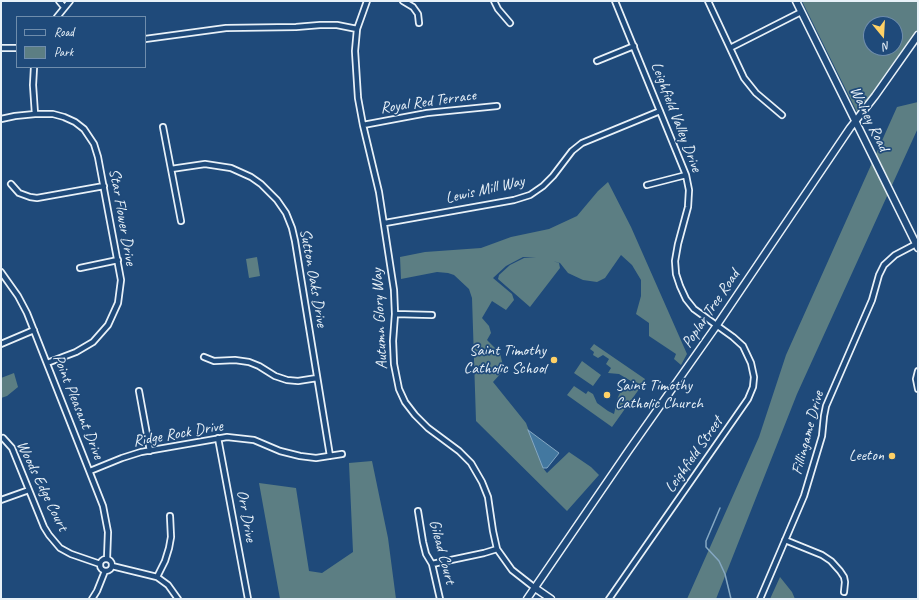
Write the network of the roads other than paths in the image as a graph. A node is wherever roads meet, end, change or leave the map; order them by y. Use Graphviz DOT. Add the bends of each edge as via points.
graph roads {
  1 [pos="58,1"];
  2 [pos="70,1"];
  3 [pos="367,1"];
  4 [pos="403,1"];
  5 [pos="494,1"];
  6 [pos="615,1"];
  7 [pos="708,1"];
  8 [pos="796,1"];
  9 [pos="64,7"];
  10 [pos="802,12"];
  11 [pos="58,16"];
  12 [pos="510,23"];
  13 [pos="419,24"];
  14 [pos="357,29"];
  15 [pos="918,35"];
  16 [pos="146,39"];
  17 [pos="634,46"];
  18 [pos="1,48"];
  19 [pos="16,48"];
  20 [pos="730,48"];
  21 [pos="598,61"];
  22 [pos="34,68"];
  23 [pos="497,106"];
  24 [pos="660,111"];
  25 [pos="34,114"];
  26 [pos="782,115"];
  27 [pos="1,118"];
  28 [pos="855,121"];
  29 [pos="364,125"];
  30 [pos="163,127"];
  31 [pos="171,169"];
  32 [pos="686,175"];
  33 [pos="11,184"];
  34 [pos="647,185"];
  35 [pos="104,186"];
  36 [pos="181,221"];
  37 [pos="384,223"];
  38 [pos="917,246"];
  39 [pos="118,260"];
  40 [pos="80,268"];
  41 [pos="1,272"];
  42 [pos="395,314"];
  43 [pos="432,315"];
  44 [pos="717,325"];
  45 [pos="34,330"];
  46 [pos="1,344"];
  47 [pos="204,357"];
  48 [pos="47,363"];
  49 [pos="918,371"];
  50 [pos="317,378"];
  51 [pos="918,389"];
  52 [pos="139,391"];
  53 [pos="2,438"];
  54 [pos="218,438"];
  55 [pos="150,450"];
  56 [pos="342,454"];
  57 [pos="330,456"];
  58 [pos="90,471"];
  59 [pos="29,490"];
  60 [pos="1,500"];
  61 [pos="418,511"];
  62 [pos="170,516"];
  63 [pos="785,540"];
  64 [pos="497,549"];
  65 [pos="107,559"];
  66 [pos="100,564"];
  67 [pos="432,564"];
  68 [pos="112,566"];
  69 [pos="105,570"];
  70 [pos="157,577"];
  71 [pos="535,588"];
  72 [pos="844,592"];
  73 [pos="92,599"];
  74 [pos="178,599"];
  75 [pos="248,599"];
  76 [pos="440,599"];
  77 [pos="527,599"];
  78 [pos="551,599"];
  79 [pos="609,599"];
  80 [pos="760,599"];
  1 -- 9 [label="street"];
  2 -- 9 [label="street"];
  3 -- 14 [label="street, Autumn Glory Way"];
  4 -- 13 [label="street" via="418,14"];
  5 -- 12 [label="street"];
  6 -- 17 [label="street, Leighfield Valley Drive"];
  7 -- 20 [label="street"];
  8 -- 10 [label="main road, Walney Road"];
  9 -- 11 [label="street"];
  10 -- 20 [label="street"];
  10 -- 28 [label="main road, Walney Road"];
  14 -- 16 [label="street" via="336,25 226,28"];
  14 -- 29 [label="street, Autumn Glory Way" via="358,98"];
  15 -- 28 [label="main road, Poplar Tree Road"];
  17 -- 21 [label="street"];
  17 -- 24 [label="street, Leighfield Valley Drive"];
  18 -- 19 [label="street"];
  20 -- 26 [label="street" via="749,84"];
  22 -- 25 [label="street"];
  23 -- 29 [label="street, Royal Red Terrace" via="427,113"];
  24 -- 32 [label="street, Leighfield Valley Drive"];
  24 -- 37 [label="street, Lewis Mill Way" via="582,143 572,151 553,176 530,195"];
  25 -- 27 [label="street, Star Flower Drive"];
  25 -- 35 [label="street, Star Flower Drive" via="64,117 84,129 96,149"];
  28 -- 38 [label="main road, Walney Road"];
  28 -- 44 [label="main road, Poplar Tree Road"];
  29 -- 37 [label="street, Autumn Glory Way"];
  30 -- 31 [label="street"];
  31 -- 36 [label="street"];
  31 -- 50 [label="street, Sutton Oaks Drive" via="205,164 231,168 261,184 282,207 295,241"];
  32 -- 34 [label="street"];
  32 -- 44 [label="street, Leighfield Valley Drive" via="689,200 676,254 676,274 682,292 691,305"];
  33 -- 35 [label="street" via="19,193 37,198"];
  35 -- 39 [label="street, Star Flower Drive"];
  37 -- 42 [label="street, Autumn Glory Way"];
  38 -- 63 [label="street, Fillingame Drive" via="892,258 884,265 879,275 872,300 826,406 822,436 808,484"];
  39 -- 40 [label="street"];
  39 -- 48 [label="street, Star Flower Drive" via="120,295 116,312 108,326 86,347"];
  41 -- 45 [label="street, Point Pleasant Drive" via="18,296"];
  42 -- 43 [label="street"];
  42 -- 64 [label="street, Autumn Glory Way" via="394,364 399,389 415,415 471,463 488,497"];
  44 -- 71 [label="main road, Poplar Tree Road" via="584,513"];
  44 -- 79 [label="street, Leighfield Street" via="737,340 748,354 753,372 751,392 740,412"];
  45 -- 46 [label="street"];
  45 -- 48 [label="street, Point Pleasant Drive"];
  47 -- 50 [label="street" via="214,361 249,362 287,380"];
  48 -- 58 [label="street, Point Pleasant Drive"];
  49 -- 51 [label="street"];
  50 -- 57 [label="street, Sutton Oaks Drive"];
  52 -- 55 [label="street"];
  53 -- 59 [label="street, Woods Edge Court" via="12,448"];
  54 -- 55 [label="street, Ridge Rock Drive"];
  54 -- 57 [label="street, Ridge Rock Drive" via="254,440 300,456"];
  54 -- 75 [label="street, Orr Drive"];
  55 -- 58 [label="street, Ridge Rock Drive"];
  56 -- 57 [label="street, Ridge Rock Drive"];
  58 -- 65 [label="street, Point Pleasant Drive" via="107,522"];
  59 -- 60 [label="street"];
  59 -- 66 [label="street, Woods Edge Court" via="44,527 56,544 75,557"];
  61 -- 67 [label="street, Gilead Court" via="426,554"];
  62 -- 70 [label="street" via="170,548"];
  63 -- 72 [label="street" via="831,561 844,577"];
  63 -- 80 [label="street, Fillingame Drive"];
  64 -- 67 [label="street"];
  64 -- 71 [label="street, Autumn Glory Way" via="512,570"];
  65 -- 66 [label="street" via="102,560"];
  65 -- 68 [label="street"];
  66 -- 69 [label="street"];
  67 -- 76 [label="street, Gilead Court"];
  68 -- 69 [label="street"];
  68 -- 70 [label="street"];
  69 -- 73 [label="street"];
  70 -- 74 [label="street" via="168,585"];
  71 -- 77 [label="main road, Poplar Tree Road"];
  71 -- 78 [label="main road"];
}
